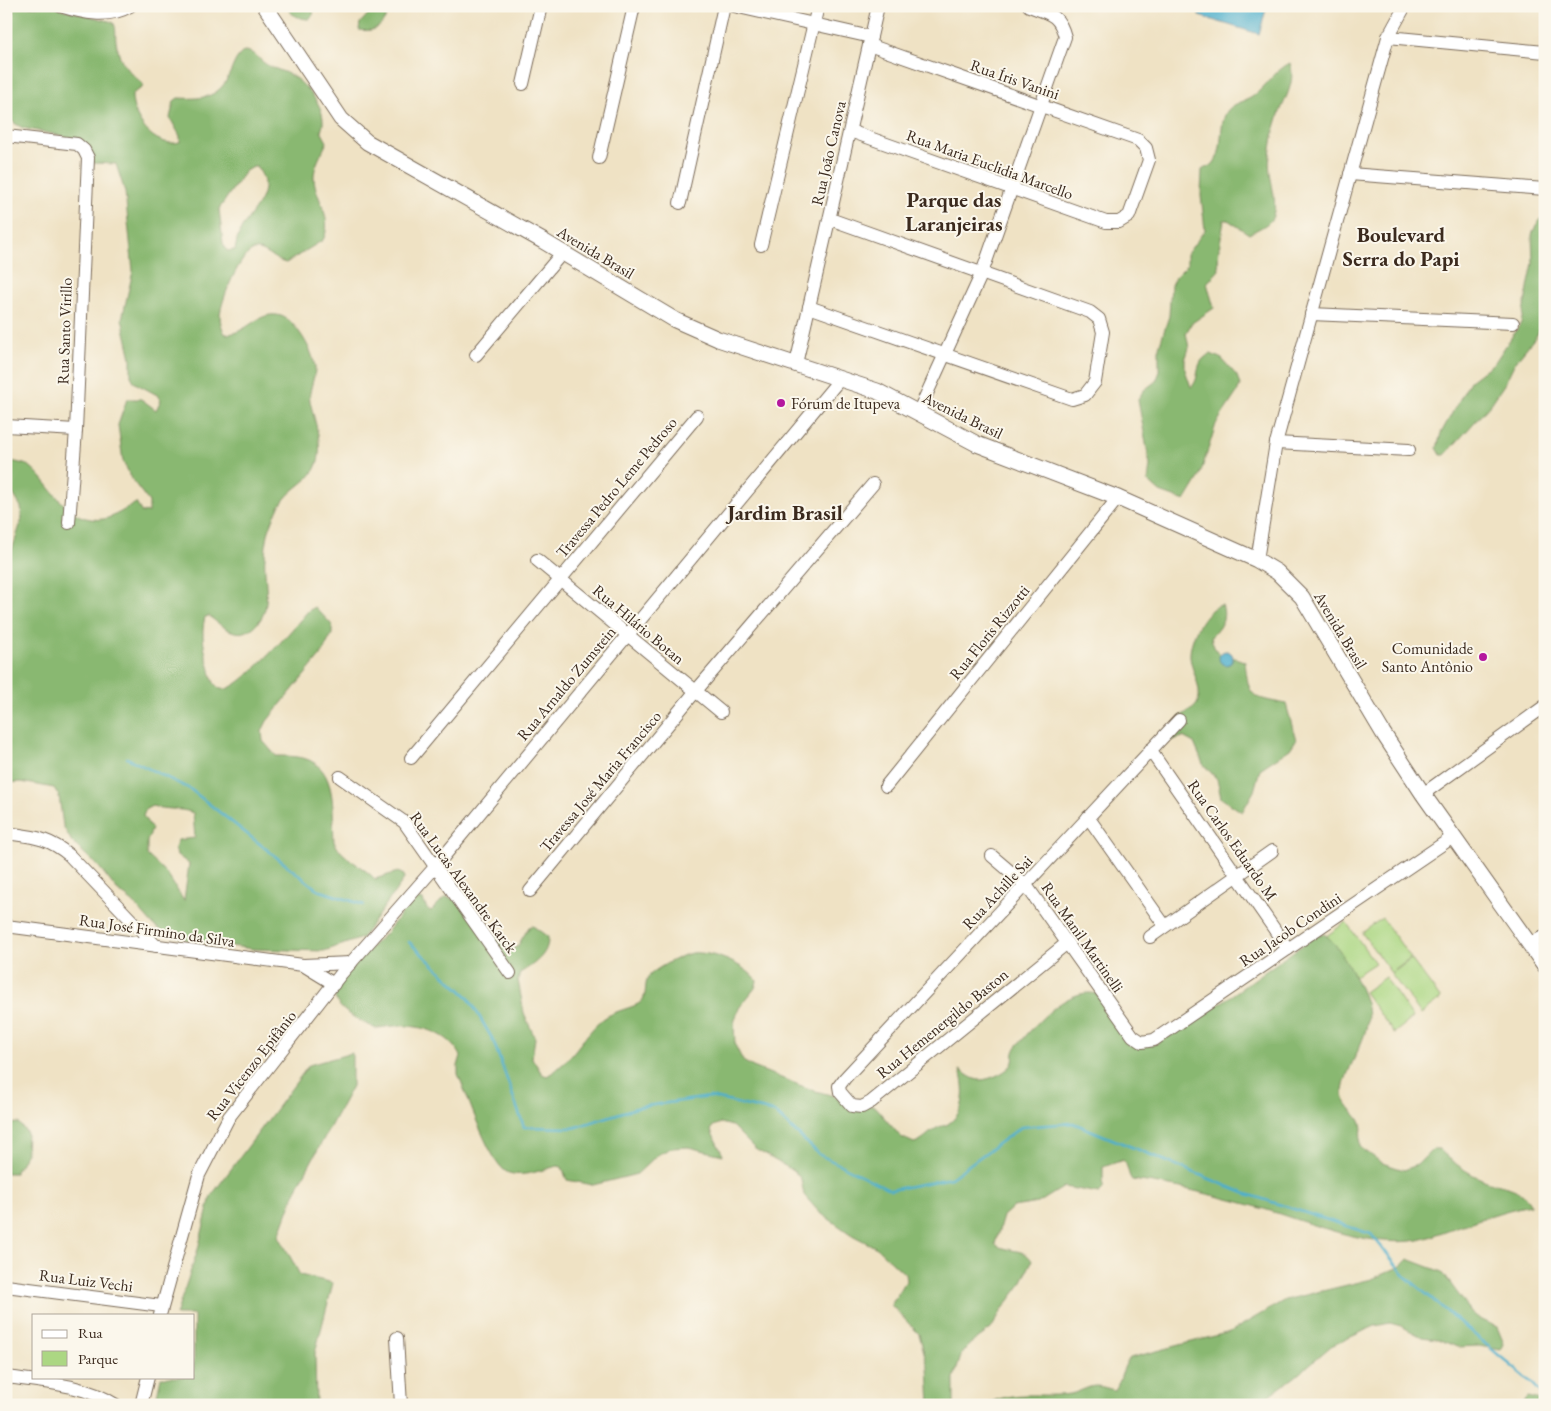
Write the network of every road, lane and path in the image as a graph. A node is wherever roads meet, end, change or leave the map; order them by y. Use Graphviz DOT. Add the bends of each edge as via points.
graph roads {
  1 [pos="6,6"];
  2 [pos="60,6"];
  3 [pos="130,6"];
  4 [pos="265,6"];
  5 [pos="541,6"];
  6 [pos="634,6"];
  7 [pos="724,6"];
  8 [pos="734,6"];
  9 [pos="818,6"];
  10 [pos="878,6"];
  11 [pos="1029,6"];
  12 [pos="1405,6"];
  13 [pos="6,10"];
  14 [pos="814,24"];
  15 [pos="1388,37"];
  16 [pos="870,41"];
  17 [pos="1545,52"];
  18 [pos="523,84"];
  19 [pos="1041,106"];
  20 [pos="850,131"];
  21 [pos="6,136"];
  22 [pos="599,158"];
  23 [pos="1350,174"];
  24 [pos="1012,189"];
  25 [pos="1545,189"];
  26 [pos="680,203"];
  27 [pos="830,219"];
  28 [pos="1119,222"];
  29 [pos="761,245"];
  30 [pos="562,252"];
  31 [pos="982,273"];
  32 [pos="809,307"];
  33 [pos="1311,314"];
  34 [pos="1513,323"];
  35 [pos="945,354"];
  36 [pos="476,355"];
  37 [pos="796,364"];
  38 [pos="840,379"];
  39 [pos="918,413"];
  40 [pos="697,416"];
  41 [pos="6,426"];
  42 [pos="76,430"];
  43 [pos="1276,443"];
  44 [pos="1409,450"];
  45 [pos="873,484"];
  46 [pos="1118,498"];
  47 [pos="69,523"];
  48 [pos="537,560"];
  49 [pos="1257,560"];
  50 [pos="561,580"];
  51 [pos="627,635"];
  52 [pos="695,692"];
  53 [pos="1545,706"];
  54 [pos="721,712"];
  55 [pos="1179,720"];
  56 [pos="1150,750"];
  57 [pos="411,758"];
  58 [pos="340,777"];
  59 [pos="886,786"];
  60 [pos="1423,794"];
  61 [pos="1088,817"];
  62 [pos="6,833"];
  63 [pos="1453,837"];
  64 [pos="1272,850"];
  65 [pos="992,856"];
  66 [pos="435,867"];
  67 [pos="1237,875"];
  68 [pos="1026,885"];
  69 [pos="530,891"];
  70 [pos="6,926"];
  71 [pos="1165,926"];
  72 [pos="1545,936"];
  73 [pos="1150,937"];
  74 [pos="1067,943"];
  75 [pos="1529,944"];
  76 [pos="156,946"];
  77 [pos="1288,949"];
  78 [pos="351,963"];
  79 [pos="303,966"];
  80 [pos="1545,966"];
  81 [pos="510,973"];
  82 [pos="334,984"];
  83 [pos="316,1008"];
  84 [pos="1142,1042"];
  85 [pos="839,1086"];
  86 [pos="6,1286"];
  87 [pos="160,1310"];
  88 [pos="397,1338"];
  89 [pos="6,1377"];
  90 [pos="148,1378"];
  91 [pos="116,1405"];
  92 [pos="141,1405"];
  93 [pos="401,1405"];
  1 -- 13 [label="street"];
  2 -- 3 [label="street" via="104,14"];
  4 -- 30 [label="main road, Avenida Brasil" via="341,119 367,142"];
  5 -- 18 [label="street"];
  6 -- 22 [label="street"];
  7 -- 26 [label="street"];
  8 -- 14 [label="street, Rua Íris Vanini"];
  9 -- 14 [label="street"];
  10 -- 16 [label="street, Rua João Canova"];
  11 -- 19 [label="street" via="1052,14 1062,23 1065,37"];
  12 -- 15 [label="street"];
  14 -- 16 [label="street, Rua Íris Vanini"];
  14 -- 29 [label="street"];
  15 -- 17 [label="street"];
  15 -- 23 [label="street"];
  16 -- 19 [label="street, Rua Íris Vanini"];
  16 -- 20 [label="street, Rua João Canova"];
  19 -- 24 [label="street"];
  19 -- 28 [label="street, Rua Íris Vanini" via="1138,140 1146,148 1149,160 1129,216"];
  20 -- 24 [label="street, Rua Maria Euclidia Marcello"];
  20 -- 27 [label="street, Rua João Canova"];
  21 -- 42 [label="street, Rua Santo Virillo" via="77,144 88,158"];
  23 -- 25 [label="street"];
  23 -- 33 [label="street"];
  24 -- 28 [label="street, Rua Maria Euclidia Marcello" via="1106,222"];
  24 -- 31 [label="street"];
  27 -- 31 [label="street"];
  27 -- 32 [label="street, Rua João Canova"];
  30 -- 36 [label="street"];
  30 -- 37 [label="main road, Avenida Brasil" via="675,320 718,339"];
  31 -- 35 [label="street"];
  31 -- 35 [label="street" via="1090,312 1099,319 1103,332 1095,382 1084,395 1072,399"];
  32 -- 35 [label="street"];
  32 -- 37 [label="street, Rua João Canova"];
  33 -- 34 [label="street"];
  33 -- 43 [label="street"];
  35 -- 39 [label="street"];
  37 -- 38 [label="main road, Avenida Brasil"];
  38 -- 39 [label="main road, Avenida Brasil" via="878,391"];
  38 -- 51 [label="street, Rua Arnaldo Zumstein"];
  39 -- 46 [label="main road, Avenida Brasil" via="976,444"];
  40 -- 50 [label="street, Travessa Pedro Leme Pedroso"];
  41 -- 42 [label="street"];
  42 -- 47 [label="street, Rua Santo Virillo"];
  43 -- 44 [label="street"];
  43 -- 49 [label="street"];
  45 -- 52 [label="street, Travessa José Maria Francisco"];
  46 -- 49 [label="main road, Avenida Brasil"];
  46 -- 59 [label="street, Rua Floris Rizzotti"];
  48 -- 50 [label="street, Rua Hilário Botan"];
  49 -- 60 [label="main road, Avenida Brasil" via="1277,572 1302,598"];
  50 -- 51 [label="street, Rua Hilário Botan"];
  50 -- 57 [label="street, Travessa Pedro Leme Pedroso"];
  51 -- 52 [label="street, Rua Hilário Botan"];
  51 -- 66 [label="street, Rua Arnaldo Zumstein"];
  52 -- 54 [label="street, Rua Hilário Botan"];
  52 -- 69 [label="street, Travessa José Maria Francisco"];
  53 -- 60 [label="street"];
  55 -- 56 [label="street, Rua Achille Sai"];
  56 -- 61 [label="street, Rua Achille Sai"];
  56 -- 67 [label="street, Rua Carlos Eduardo M"];
  58 -- 66 [label="street, Rua Lucas Alexandre Karck" via="404,822"];
  60 -- 63 [label="main road, Avenida Brasil"];
  61 -- 68 [label="street, Rua Achille Sai"];
  61 -- 71 [label="street"];
  62 -- 76 [label="street" via="44,838 55,844"];
  63 -- 75 [label="main road, Avenida Brasil"];
  63 -- 77 [label="street, Rua Jacob Condini"];
  64 -- 67 [label="street"];
  65 -- 68 [label="street, Rua Manil Martinelli"];
  66 -- 78 [label="street, Rua Arnaldo Zumstein"];
  66 -- 81 [label="street, Rua Lucas Alexandre Karck"];
  67 -- 71 [label="street"];
  67 -- 77 [label="street, Rua Carlos Eduardo M"];
  68 -- 74 [label="street, Rua Manil Martinelli"];
  68 -- 85 [label="street, Rua Achille Sai"];
  70 -- 76 [label="street, Rua José Firmino da Silva"];
  71 -- 73 [label="street"];
  72 -- 75 [label="street"];
  74 -- 84 [label="street, Rua Manil Martinelli" via="1133,1036"];
  74 -- 85 [label="street, Rua Hemenergildo Baston" via="871,1102 852,1106"];
  75 -- 80 [label="main road, Avenida Brasil"];
  76 -- 79 [label="street, Rua José Firmino da Silva"];
  77 -- 84 [label="street, Rua Jacob Condini" via="1154,1040"];
  78 -- 79 [label="street, Rua José Firmino da Silva"];
  78 -- 82 [label="street, Rua Arnaldo Zumstein"];
  79 -- 82 [label="street, Rua José Firmino da Silva"];
  82 -- 83 [label="street, Rua Arnaldo Zumstein"];
  83 -- 87 [label="street, Rua Vicenzo Epifânio" via="243,1099 213,1144 199,1175"];
  86 -- 87 [label="street, Rua Luiz Vechi"];
  88 -- 93 [label="street"];
  89 -- 91 [label="street" via="68,1385 102,1396"];
  90 -- 92 [label="street"];
}
